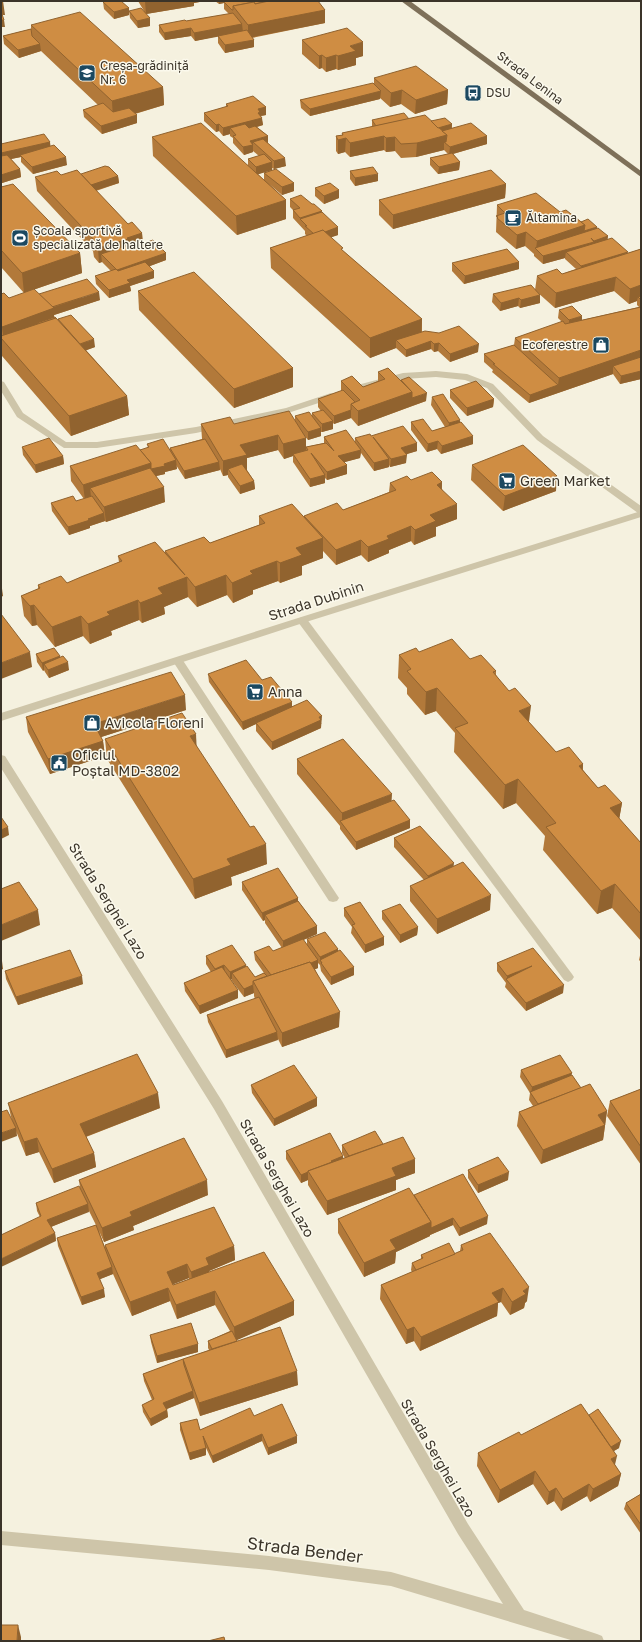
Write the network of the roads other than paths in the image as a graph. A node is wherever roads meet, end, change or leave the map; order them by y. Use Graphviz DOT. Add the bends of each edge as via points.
graph roads {
  1 [pos="405,1"];
  2 [pos="641,175"];
  3 [pos="1,384"];
  4 [pos="641,512"];
  5 [pos="302,620"];
  6 [pos="178,660"];
  7 [pos="1,717"];
  8 [pos="1,758"];
  9 [pos="333,898"];
  10 [pos="568,977"];
  11 [pos="1,1538"];
  12 [pos="519,1616"];
  13 [pos="597,1641"];
  1 -- 2 [label="main road, Strada Lenina"];
  3 -- 4 [label="street" via="20,415 40,430 64,445 97,445 196,430 288,410 403,376 436,374 468,377 490,386 540,438"];
  4 -- 5 [label="street, Strada Dubinin"];
  5 -- 6 [label="street, Strada Dubinin"];
  5 -- 10 [label="street"];
  6 -- 7 [label="street, Strada Dubinin"];
  6 -- 9 [label="street"];
  8 -- 12 [label="street, Strada Serghei Lazo" via="218,1105 462,1529"];
  11 -- 12 [label="street, Strada Bender" via="269,1563 391,1579"];
  12 -- 13 [label="street, Strada Bender"];
}
